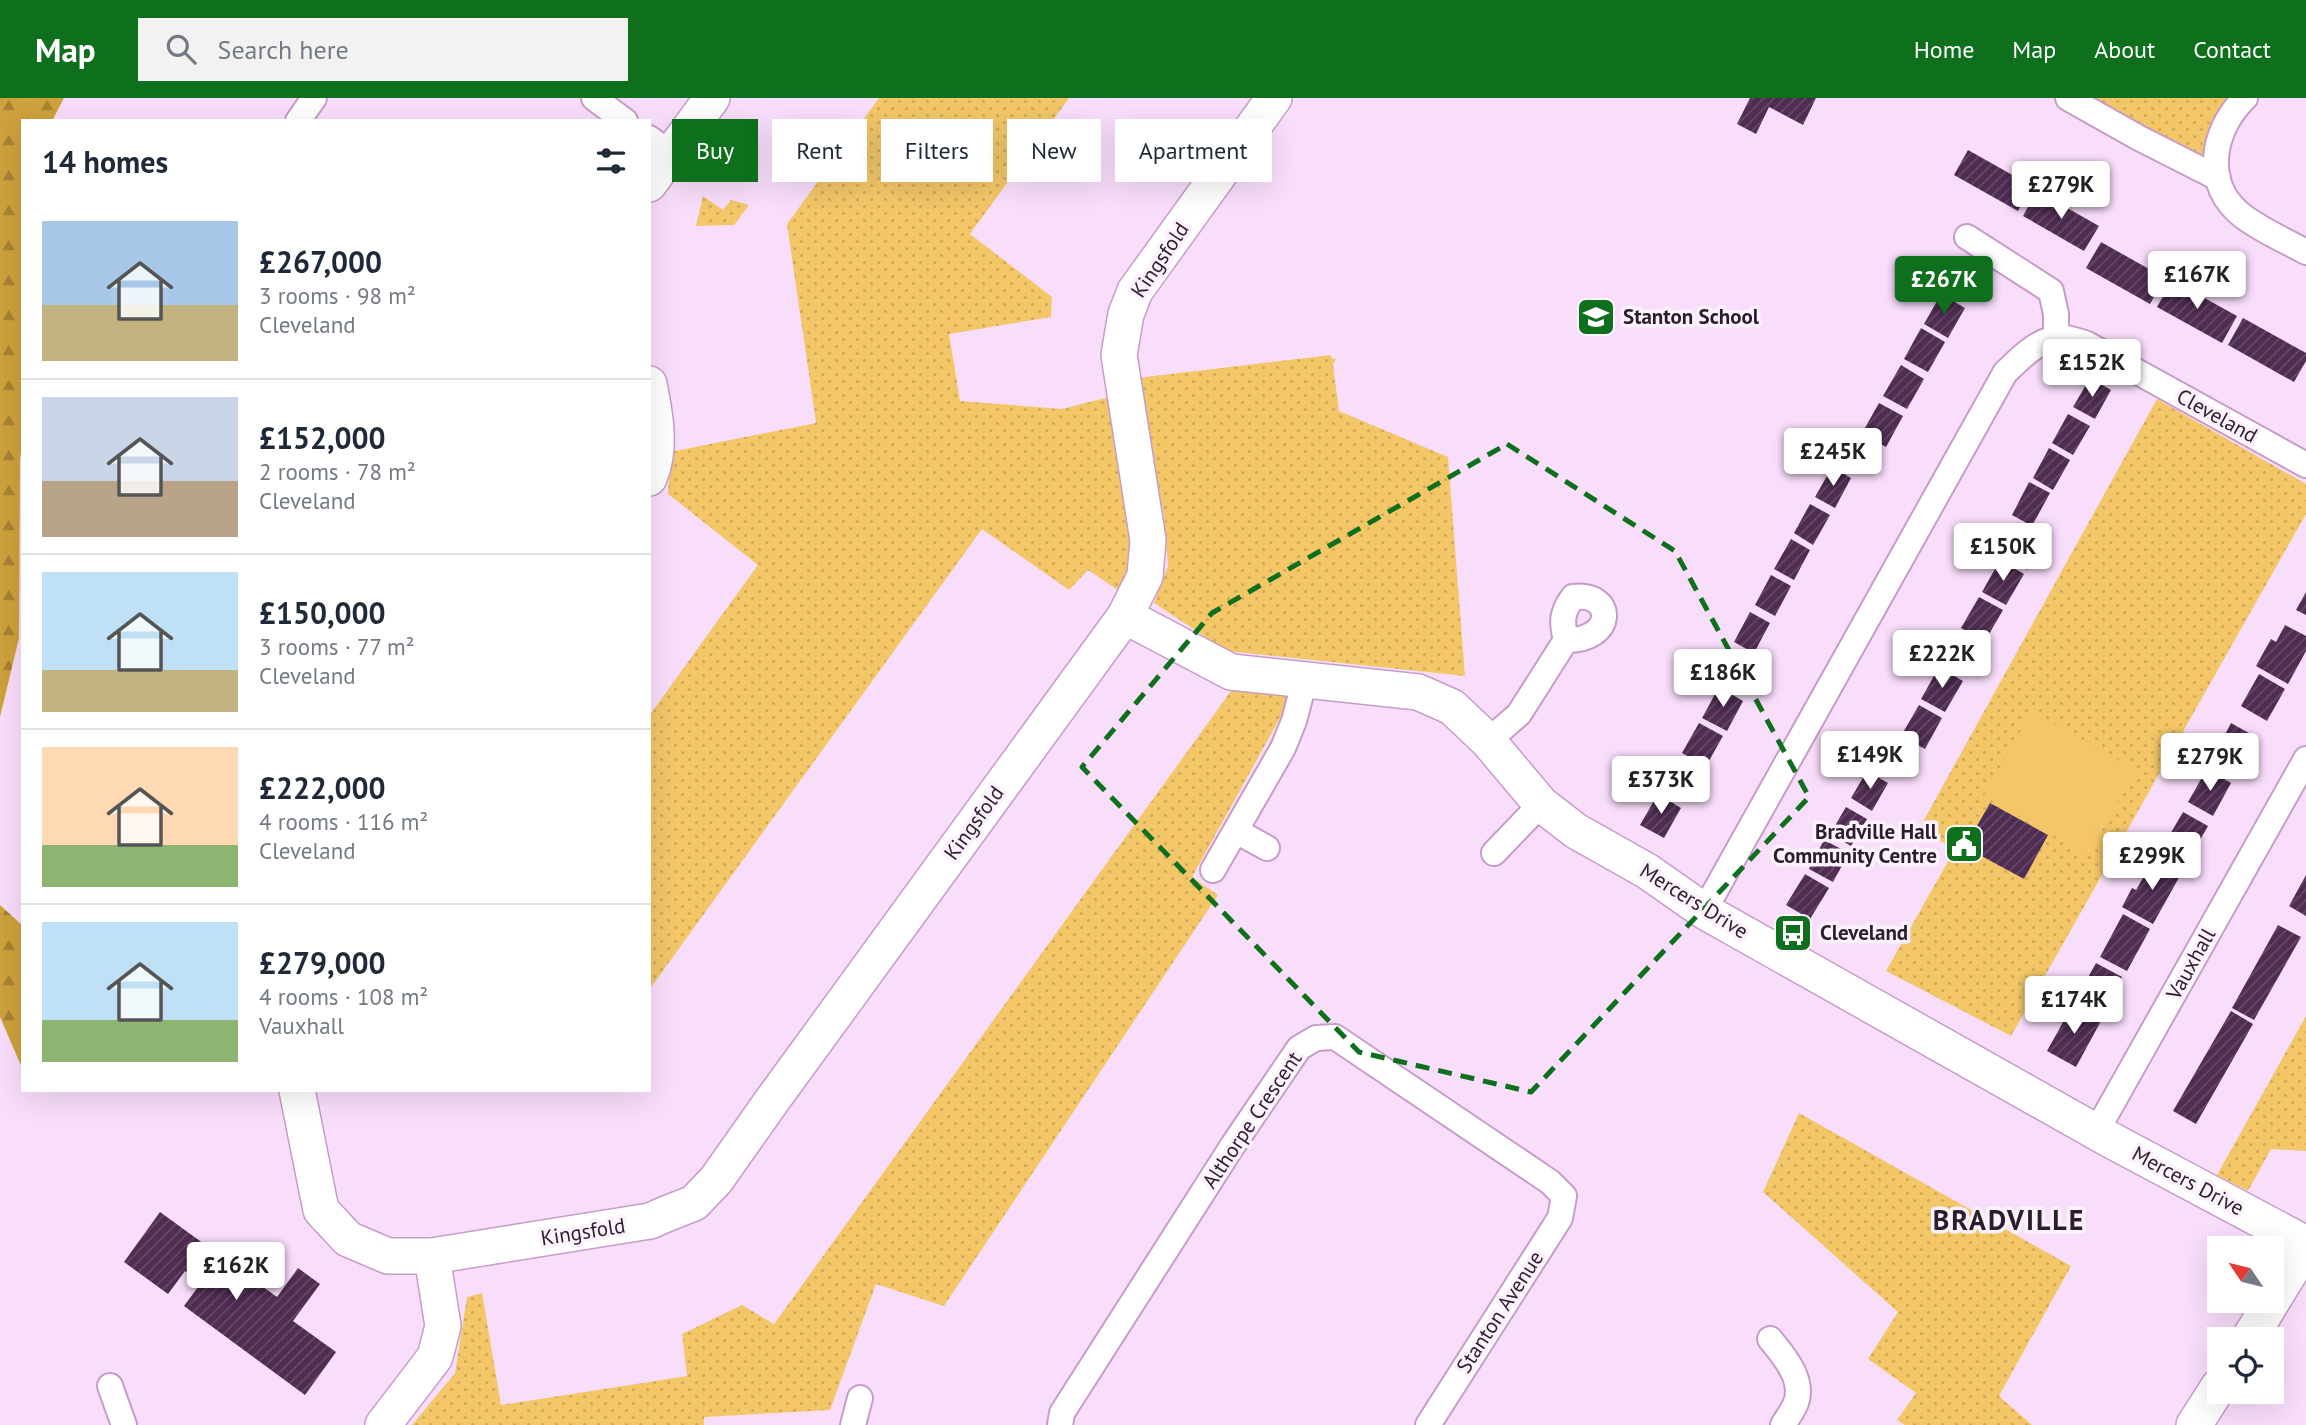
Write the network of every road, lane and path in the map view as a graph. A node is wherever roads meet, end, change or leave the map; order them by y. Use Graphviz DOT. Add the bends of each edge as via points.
graph roads {
  1 [pos="314,98"];
  2 [pos="594,98"];
  3 [pos="712,98"];
  4 [pos="1274,98"];
  5 [pos="2068,98"];
  6 [pos="2245,98"];
  7 [pos="299,119"];
  8 [pos="622,119"];
  9 [pos="660,146"];
  10 [pos="651,177"];
  11 [pos="2218,178"];
  12 [pos="1967,237"];
  13 [pos="2306,252"];
  14 [pos="2056,340"];
  15 [pos="651,394"];
  16 [pos="2306,465"];
  17 [pos="651,470"];
  18 [pos="1125,616"];
  19 [pos="1566,640"];
  20 [pos="1304,679"];
  21 [pos="1488,741"];
  22 [pos="2306,759"];
  23 [pos="1541,804"];
  24 [pos="1237,831"];
  25 [pos="1267,848"];
  26 [pos="1494,853"];
  27 [pos="1213,870"];
  28 [pos="1704,911"];
  29 [pos="297,1092"];
  30 [pos="2096,1132"];
  31 [pos="1564,1196"];
  32 [pos="2306,1245"];
  33 [pos="432,1256"];
  34 [pos="2256,1327"];
  35 [pos="1770,1339"];
  36 [pos="110,1387"];
  37 [pos="860,1398"];
  38 [pos="2208,1404"];
  39 [pos="2196,1424"];
  40 [pos="124,1425"];
  41 [pos="383,1425"];
  42 [pos="853,1425"];
  43 [pos="1060,1425"];
  44 [pos="1428,1425"];
  45 [pos="1783,1425"];
  1 -- 7 [label="street"];
  2 -- 8 [label="street"];
  3 -- 9 [label="street"];
  4 -- 18 [label="street, Kingsfold" via="1135,291 1126,314 1119,355 1148,540 1145,576"];
  5 -- 11 [label="street"];
  6 -- 11 [label="street" via="2235,107 2216,146"];
  9 -- 10 [label="street"];
  11 -- 13 [label="street" via="2224,195 2244,217"];
  12 -- 14 [label="street" via="2051,291"];
  14 -- 16 [label="street, Cleveland" via="2087,344"];
  14 -- 28 [label="street" via="2025,353 2005,373"];
  15 -- 17 [label="street" via="657,446"];
  18 -- 20 [label="street, Mercers Drive" via="1231,672"];
  18 -- 33 [label="street, Kingsfold" via="716,1180 694,1203 650,1221"];
  19 -- 21 [label="street" via="1518,714"];
  20 -- 21 [label="street, Mercers Drive" via="1418,692 1451,707"];
  20 -- 24 [label="street" via="1283,748"];
  21 -- 23 [label="street, Mercers Drive"];
  22 -- 30 [label="street, Vauxhall"];
  23 -- 26 [label="street"];
  23 -- 28 [label="street, Mercers Drive"];
  24 -- 25 [label="street"];
  24 -- 27 [label="street"];
  28 -- 30 [label="street, Mercers Drive"];
  29 -- 33 [label="street, Kingsfold" via="321,1210 348,1239 388,1256"];
  30 -- 32 [label="street, Mercers Drive"];
  31 -- 43 [label="street, Althorpe Crescent" via="1550,1182 1335,1037 1316,1038 1299,1048 1233,1145 1062,1413"];
  31 -- 44 [label="street, Stanton Avenue" via="1560,1218"];
  32 -- 34 [label="street"];
  33 -- 41 [label="street" via="443,1326 435,1357"];
  35 -- 45 [label="street" via="1797,1383 1797,1402"];
  36 -- 40 [label="street"];
  37 -- 42 [label="street"];
  38 -- 39 [label="street"];
}
